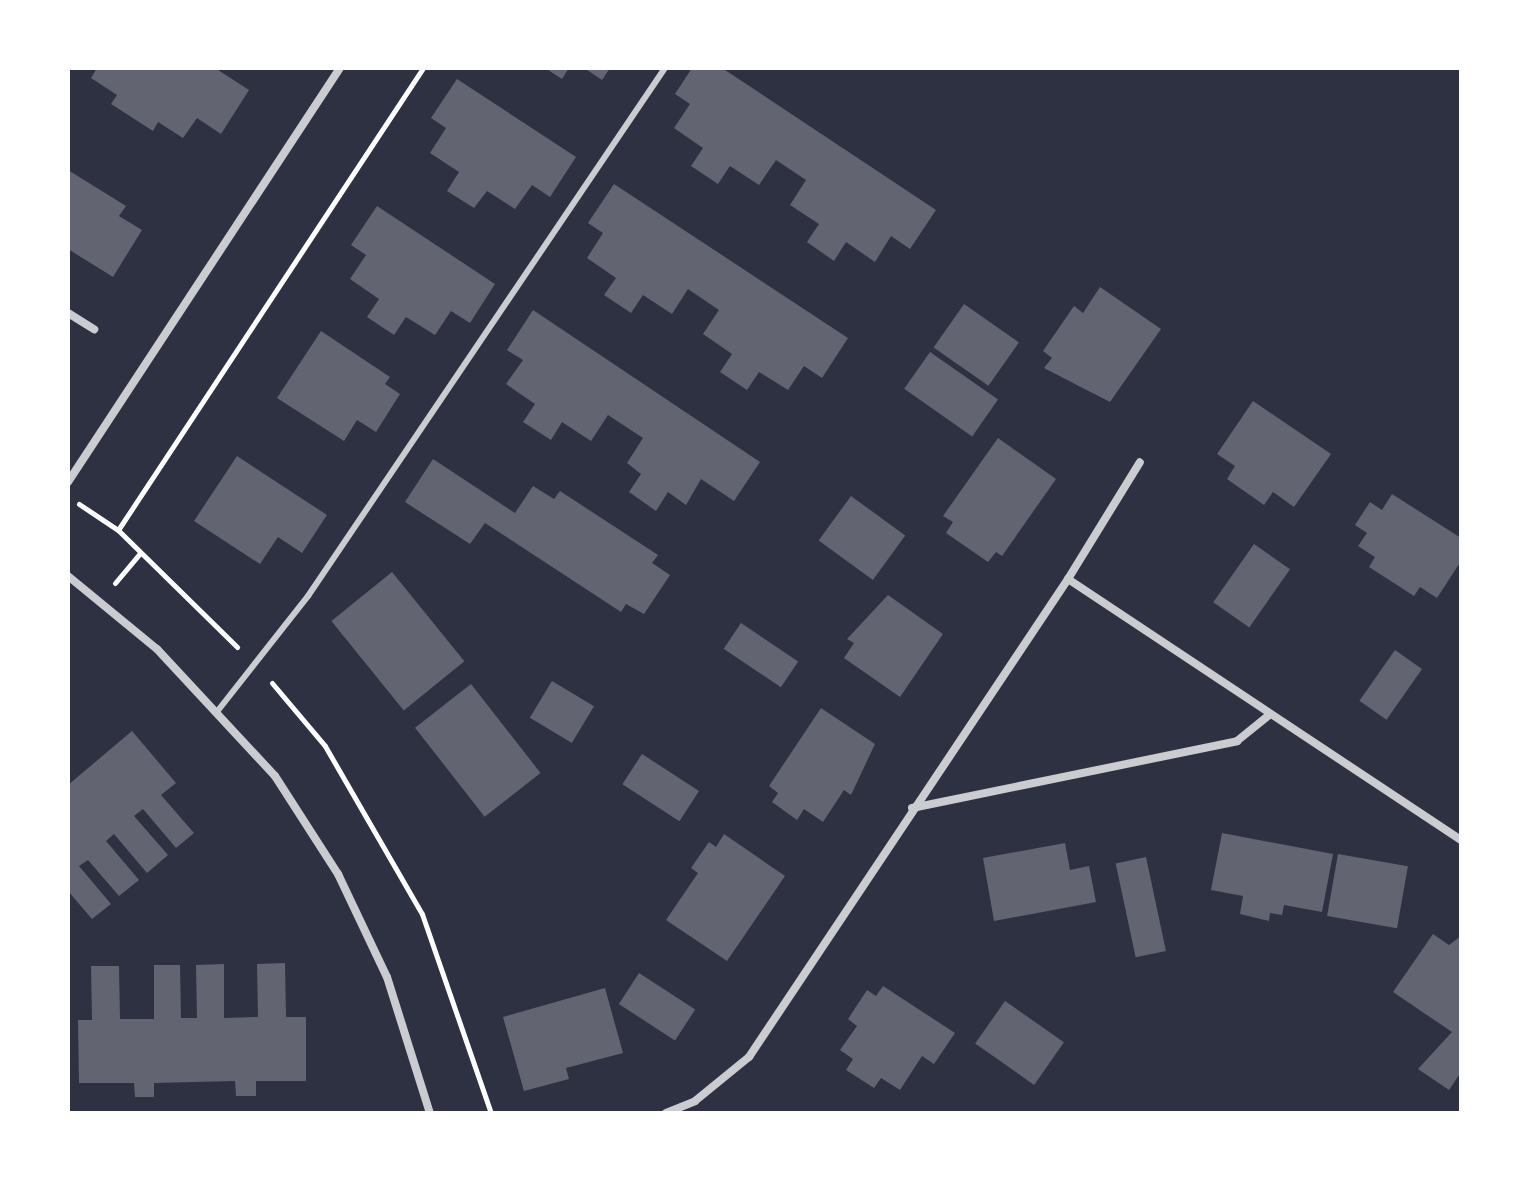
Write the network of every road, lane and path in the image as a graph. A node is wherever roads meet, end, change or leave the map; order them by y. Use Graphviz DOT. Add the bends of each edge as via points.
graph roads {
  1 [pos="340,68"];
  2 [pos="423,68"];
  3 [pos="665,68"];
  4 [pos="68,313"];
  5 [pos="94,329"];
  6 [pos="1140,462"];
  7 [pos="68,482"];
  8 [pos="68,497"];
  9 [pos="118,530"];
  10 [pos="68,576"];
  11 [pos="1068,579"];
  12 [pos="255,663"];
  13 [pos="216,713"];
  14 [pos="1268,716"];
  15 [pos="911,809"];
  16 [pos="1461,840"];
  17 [pos="430,1113"];
  18 [pos="491,1113"];
  19 [pos="666,1113"];
  1 -- 7 [label="street"];
  2 -- 9 [label="path"];
  3 -- 12 [label="lane" via="308,596"];
  4 -- 5 [label="street"];
  6 -- 11 [label="street"];
  8 -- 9 [label="path"];
  9 -- 12 [label="path"];
  10 -- 13 [label="street" via="157,649"];
  11 -- 14 [label="street"];
  11 -- 15 [label="street"];
  12 -- 13 [label="lane"];
  12 -- 18 [label="path" via="325,746 414,901"];
  13 -- 17 [label="street" via="275,776 338,874 387,977"];
  14 -- 15 [label="street" via="1237,741"];
  14 -- 16 [label="street"];
  15 -- 19 [label="street" via="749,1057 695,1101"];
}
